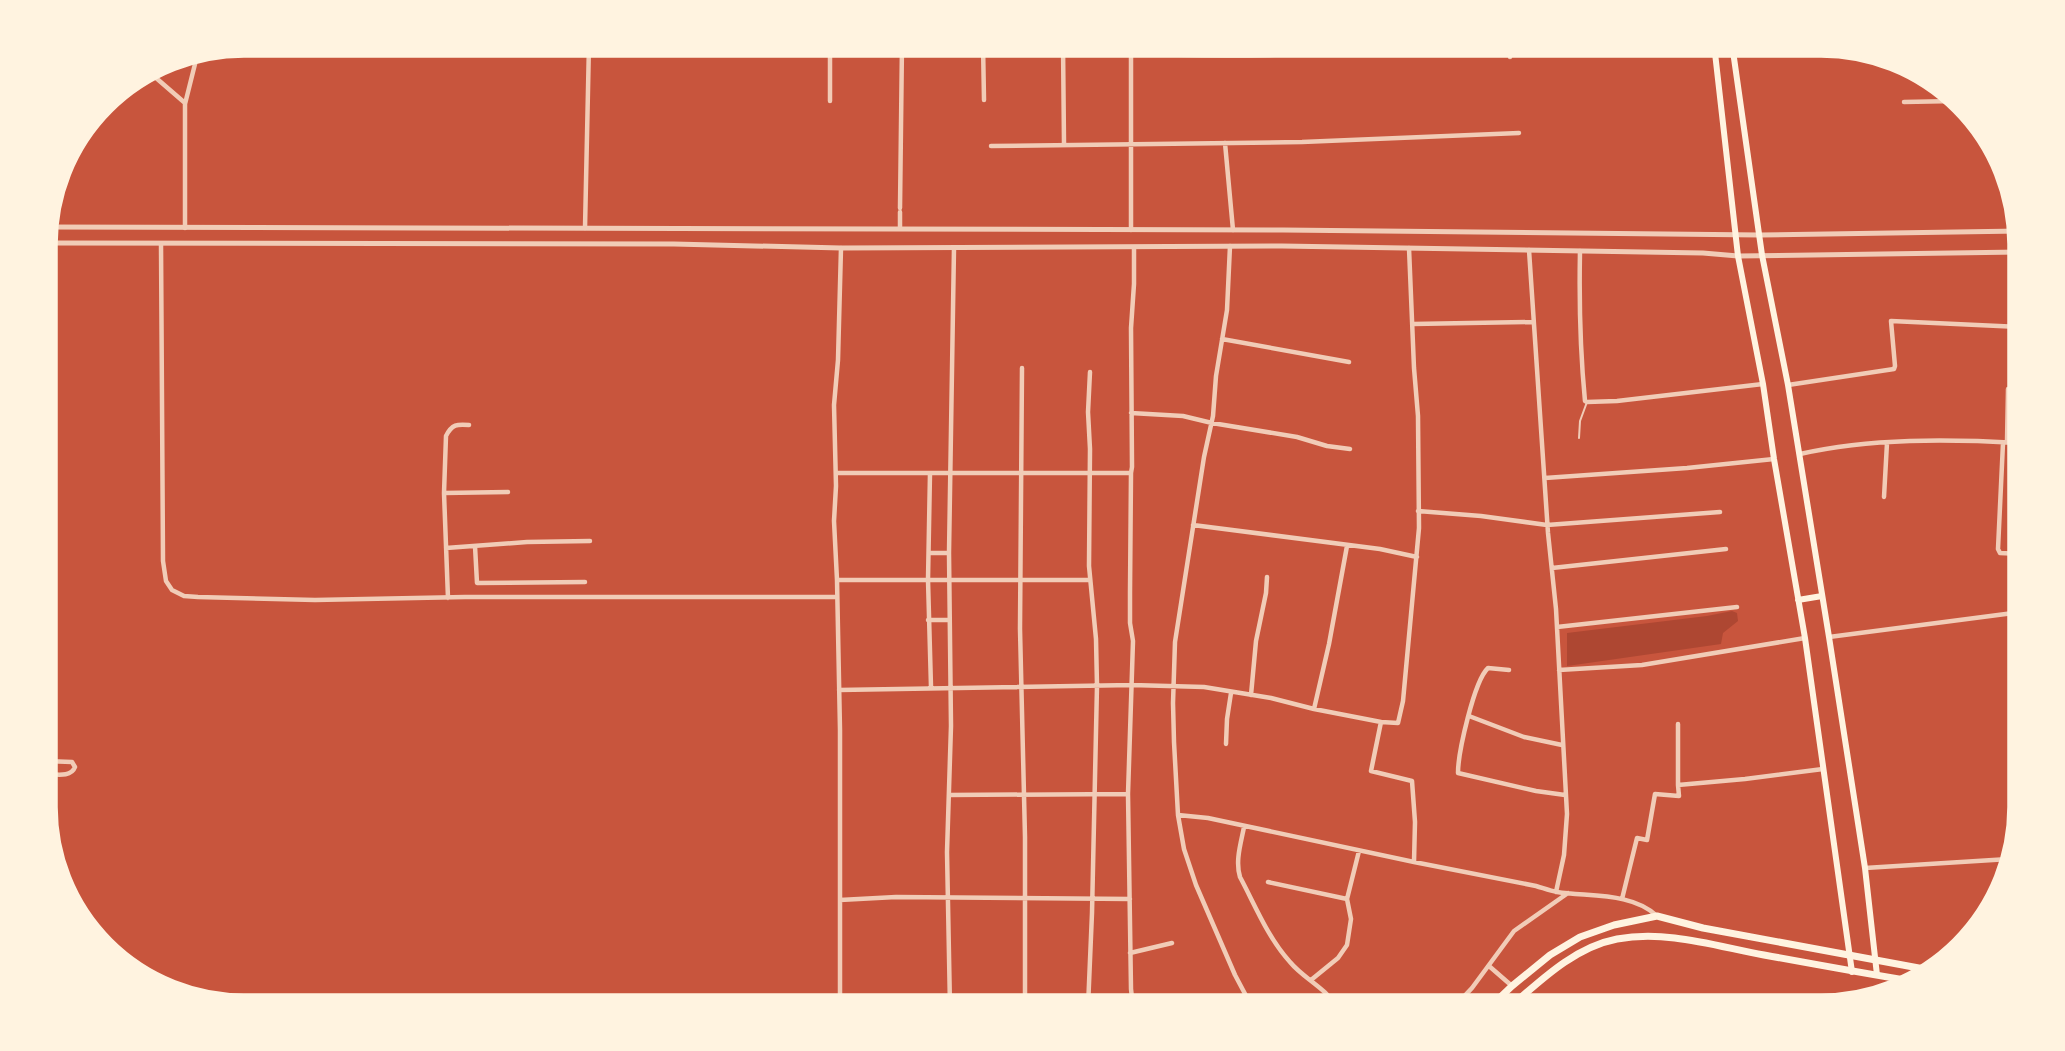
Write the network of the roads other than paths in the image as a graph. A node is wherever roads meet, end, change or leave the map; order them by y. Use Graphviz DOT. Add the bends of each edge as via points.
graph roads {
  1 [pos="589,56"];
  2 [pos="830,56"];
  3 [pos="902,56"];
  4 [pos="983,56"];
  5 [pos="1063,56"];
  6 [pos="1132,56"];
  7 [pos="1715,56"];
  8 [pos="1734,56"];
  9 [pos="195,63"];
  10 [pos="156,78"];
  11 [pos="984,100"];
  12 [pos="830,101"];
  13 [pos="1904,102"];
  14 [pos="1944,102"];
  15 [pos="186,104"];
  16 [pos="1519,133"];
  17 [pos="1225,143"];
  18 [pos="1064,144"];
  19 [pos="1130,144"];
  20 [pos="991,146"];
  21 [pos="57,228"];
  22 [pos="185,228"];
  23 [pos="585,228"];
  24 [pos="900,228"];
  25 [pos="480,229"];
  26 [pos="1131,230"];
  27 [pos="1233,230"];
  28 [pos="2008,231"];
  29 [pos="1736,235"];
  30 [pos="1760,235"];
  31 [pos="56,243"];
  32 [pos="161,244"];
  33 [pos="480,244"];
  34 [pos="1230,246"];
  35 [pos="841,248"];
  36 [pos="954,248"];
  37 [pos="1134,248"];
  38 [pos="1409,248"];
  39 [pos="1529,250"];
  40 [pos="1580,251"];
  41 [pos="2009,252"];
  42 [pos="1762,255"];
  43 [pos="1738,256"];
  44 [pos="1534,322"];
  45 [pos="1413,324"];
  46 [pos="2009,326"];
  47 [pos="1222,339"];
  48 [pos="1349,362"];
  49 [pos="1022,368"];
  50 [pos="1090,372"];
  51 [pos="1763,384"];
  52 [pos="1788,386"];
  53 [pos="2008,389"];
  54 [pos="1587,402"];
  55 [pos="1131,413"];
  56 [pos="1212,424"];
  57 [pos="469,425"];
  58 [pos="1579,438"];
  59 [pos="2005,442"];
  60 [pos="2009,442"];
  61 [pos="1887,443"];
  62 [pos="1350,449"];
  63 [pos="1800,454"];
  64 [pos="1774,459"];
  65 [pos="950,472"];
  66 [pos="836,473"];
  67 [pos="930,473"];
  68 [pos="1021,473"];
  69 [pos="1090,473"];
  70 [pos="1130,473"];
  71 [pos="1545,478"];
  72 [pos="508,492"];
  73 [pos="444,493"];
  74 [pos="1884,497"];
  75 [pos="1418,511"];
  76 [pos="1720,512"];
  77 [pos="1193,525"];
  78 [pos="1547,525"];
  79 [pos="590,541"];
  80 [pos="475,546"];
  81 [pos="1347,546"];
  82 [pos="446,548"];
  83 [pos="1726,549"];
  84 [pos="929,553"];
  85 [pos="949,553"];
  86 [pos="2009,553"];
  87 [pos="1417,557"];
  88 [pos="1552,568"];
  89 [pos="1267,577"];
  90 [pos="837,580"];
  91 [pos="928,580"];
  92 [pos="950,580"];
  93 [pos="1021,580"];
  94 [pos="1090,580"];
  95 [pos="585,582"];
  96 [pos="1822,596"];
  97 [pos="836,597"];
  98 [pos="448,598"];
  99 [pos="1798,600"];
  100 [pos="1737,607"];
  101 [pos="2009,614"];
  102 [pos="928,620"];
  103 [pos="949,620"];
  104 [pos="1557,627"];
  105 [pos="1829,637"];
  106 [pos="1805,638"];
  107 [pos="1508,670"];
  108 [pos="1559,670"];
  109 [pos="1132,685"];
  110 [pos="1020,686"];
  111 [pos="1097,686"];
  112 [pos="1173,686"];
  113 [pos="931,687"];
  114 [pos="951,687"];
  115 [pos="839,690"];
  116 [pos="1231,693"];
  117 [pos="1251,695"];
  118 [pos="1314,709"];
  119 [pos="1469,716"];
  120 [pos="1381,722"];
  121 [pos="1678,724"];
  122 [pos="1226,744"];
  123 [pos="1562,745"];
  124 [pos="56,761"];
  125 [pos="1824,769"];
  126 [pos="56,774"];
  127 [pos="1678,785"];
  128 [pos="1095,793"];
  129 [pos="1024,794"];
  130 [pos="1128,794"];
  131 [pos="949,795"];
  132 [pos="1565,795"];
  133 [pos="1178,815"];
  134 [pos="1244,827"];
  135 [pos="1359,851"];
  136 [pos="2001,859"];
  137 [pos="1413,862"];
  138 [pos="1865,868"];
  139 [pos="1268,882"];
  140 [pos="1556,892"];
  141 [pos="1569,893"];
  142 [pos="948,897"];
  143 [pos="1024,898"];
  144 [pos="1092,898"];
  145 [pos="1130,899"];
  146 [pos="1622,899"];
  147 [pos="840,900"];
  148 [pos="1347,900"];
  149 [pos="1657,916"];
  150 [pos="1172,943"];
  151 [pos="1130,953"];
  152 [pos="1851,956"];
  153 [pos="1874,960"];
  154 [pos="1488,966"];
  155 [pos="1918,968"];
  156 [pos="1852,972"];
  157 [pos="1877,975"];
  158 [pos="1898,979"];
  159 [pos="1311,980"];
  160 [pos="1512,986"];
  161 [pos="840,995"];
  162 [pos="950,995"];
  163 [pos="1025,995"];
  164 [pos="1088,995"];
  165 [pos="1132,995"];
  166 [pos="1246,995"];
  167 [pos="1328,995"];
  168 [pos="1465,995"];
  169 [pos="1503,995"];
  170 [pos="1524,995"];
  1 -- 23 [label="street"];
  2 -- 12 [label="street"];
  3 -- 24 [label="street"];
  4 -- 11 [label="street"];
  5 -- 18 [label="street"];
  6 -- 19 [label="street"];
  7 -- 29 [label="main road"];
  8 -- 30 [label="main road"];
  9 -- 15 [label="street"];
  10 -- 15 [label="street"];
  13 -- 14 [label="street"];
  15 -- 22 [label="street"];
  16 -- 17 [label="street"];
  17 -- 19 [label="street"];
  17 -- 27 [label="street"];
  18 -- 19 [label="street"];
  18 -- 20 [label="street"];
  19 -- 26 [label="street"];
  21 -- 22 [label="street"];
  22 -- 25 [label="street"];
  23 -- 24 [label="street"];
  23 -- 25 [label="street"];
  24 -- 26 [label="street"];
  25 -- 33 [label="street"];
  26 -- 27 [label="street"];
  27 -- 29 [label="street"];
  28 -- 30 [label="street"];
  29 -- 30 [label="street"];
  29 -- 43 [label="main road"];
  30 -- 42 [label="main road"];
  31 -- 32 [label="street"];
  32 -- 33 [label="street"];
  32 -- 98 [label="street" via="163,561 172,590 210,598"];
  33 -- 35 [label="street"];
  34 -- 37 [label="street"];
  34 -- 38 [label="street"];
  34 -- 47 [label="street"];
  35 -- 36 [label="street"];
  35 -- 66 [label="street" via="834,405"];
  36 -- 37 [label="street"];
  36 -- 65 [label="street"];
  37 -- 55 [label="street"];
  38 -- 39 [label="street"];
  38 -- 45 [label="street"];
  39 -- 40 [label="street"];
  39 -- 44 [label="street"];
  40 -- 43 [label="street"];
  40 -- 54 [label="street" via="1580,337"];
  41 -- 42 [label="street"];
  42 -- 43 [label="street"];
  42 -- 52 [label="main road"];
  43 -- 51 [label="main road"];
  44 -- 45 [label="street"];
  44 -- 71 [label="street"];
  45 -- 75 [label="street"];
  46 -- 52 [label="street" via="1891,321 1894,369"];
  47 -- 48 [label="street"];
  47 -- 56 [label="street"];
  49 -- 68 [label="street"];
  50 -- 69 [label="street"];
  51 -- 54 [label="street"];
  51 -- 64 [label="main road"];
  52 -- 63 [label="main road"];
  53 -- 59 [label="street"];
  54 -- 58 [label="lane"];
  55 -- 56 [label="street" via="1183,416"];
  55 -- 70 [label="street"];
  56 -- 62 [label="street"];
  56 -- 77 [label="street"];
  57 -- 73 [label="street" via="455,425 446,436"];
  59 -- 60 [label="street"];
  59 -- 61 [label="street"];
  59 -- 86 [label="street" via="1998,549"];
  61 -- 63 [label="street"];
  61 -- 74 [label="street"];
  63 -- 96 [label="main road"];
  64 -- 71 [label="street"];
  64 -- 99 [label="main road"];
  65 -- 67 [label="street"];
  65 -- 68 [label="street"];
  65 -- 85 [label="street"];
  66 -- 67 [label="street"];
  66 -- 90 [label="street"];
  67 -- 84 [label="street"];
  68 -- 69 [label="street"];
  68 -- 93 [label="street"];
  69 -- 70 [label="street"];
  69 -- 94 [label="street"];
  70 -- 109 [label="street"];
  71 -- 78 [label="street"];
  72 -- 73 [label="street"];
  73 -- 82 [label="street"];
  75 -- 78 [label="street"];
  75 -- 87 [label="street"];
  76 -- 78 [label="street"];
  77 -- 81 [label="street"];
  77 -- 112 [label="street"];
  78 -- 88 [label="street"];
  79 -- 80 [label="street"];
  80 -- 82 [label="street"];
  80 -- 95 [label="street" via="477,583"];
  81 -- 87 [label="street"];
  81 -- 118 [label="street"];
  82 -- 98 [label="street"];
  83 -- 88 [label="street"];
  84 -- 85 [label="street"];
  84 -- 91 [label="street"];
  85 -- 92 [label="street"];
  87 -- 120 [label="street" via="1402,713 1398,723"];
  88 -- 104 [label="street"];
  89 -- 117 [label="street"];
  90 -- 91 [label="street"];
  90 -- 97 [label="street"];
  91 -- 92 [label="street"];
  91 -- 102 [label="street"];
  92 -- 93 [label="street"];
  92 -- 103 [label="street"];
  93 -- 94 [label="street"];
  93 -- 110 [label="street"];
  94 -- 111 [label="street"];
  96 -- 99 [label="main road"];
  96 -- 105 [label="main road"];
  97 -- 98 [label="street"];
  97 -- 115 [label="street"];
  99 -- 106 [label="main road"];
  100 -- 104 [label="street"];
  101 -- 105 [label="street"];
  102 -- 103 [label="street"];
  102 -- 113 [label="street"];
  103 -- 114 [label="street"];
  104 -- 108 [label="street"];
  105 -- 138 [label="main road"];
  106 -- 108 [label="street" via="1642,665"];
  106 -- 125 [label="main road"];
  107 -- 119 [label="street" via="1485,670"];
  108 -- 123 [label="street"];
  109 -- 111 [label="street"];
  109 -- 112 [label="street"];
  109 -- 130 [label="street"];
  110 -- 111 [label="street"];
  110 -- 114 [label="street"];
  110 -- 129 [label="street"];
  111 -- 128 [label="street"];
  112 -- 116 [label="street"];
  112 -- 133 [label="street"];
  113 -- 114 [label="street"];
  113 -- 115 [label="street"];
  114 -- 131 [label="street"];
  115 -- 147 [label="street"];
  116 -- 117 [label="street"];
  116 -- 122 [label="street"];
  117 -- 118 [label="street"];
  118 -- 120 [label="street"];
  119 -- 123 [label="street" via="1524,737"];
  119 -- 132 [label="street" via="1459,775"];
  120 -- 137 [label="street" via="1371,771 1412,781"];
  121 -- 127 [label="street"];
  123 -- 132 [label="street"];
  124 -- 126 [label="street" via="72,762 75,767 70,774"];
  125 -- 127 [label="street"];
  125 -- 152 [label="main road"];
  127 -- 146 [label="street" via="1679,796 1654,795 1647,840 1637,838 1635,842"];
  128 -- 129 [label="street"];
  128 -- 130 [label="street"];
  128 -- 144 [label="street"];
  129 -- 131 [label="street"];
  129 -- 143 [label="street"];
  130 -- 145 [label="street"];
  131 -- 142 [label="street"];
  132 -- 140 [label="street" via="1567,833"];
  133 -- 134 [label="street"];
  133 -- 166 [label="street" via="1196,885"];
  134 -- 135 [label="street"];
  134 -- 159 [label="street" via="1238,854 1240,877 1288,961"];
  135 -- 137 [label="street"];
  135 -- 148 [label="street"];
  136 -- 138 [label="street"];
  137 -- 140 [label="street"];
  138 -- 153 [label="main road"];
  139 -- 148 [label="street"];
  140 -- 141 [label="street"];
  141 -- 146 [label="street"];
  141 -- 154 [label="street" via="1514,930"];
  142 -- 143 [label="street"];
  142 -- 147 [label="street"];
  142 -- 162 [label="street"];
  143 -- 144 [label="street"];
  143 -- 163 [label="street"];
  144 -- 145 [label="street"];
  144 -- 164 [label="street"];
  145 -- 151 [label="street"];
  146 -- 149 [label="street" via="1645,906"];
  147 -- 161 [label="street"];
  148 -- 159 [label="street" via="1351,919 1347,945"];
  149 -- 152 [label="highway"];
  149 -- 160 [label="highway" via="1580,937"];
  150 -- 151 [label="street"];
  151 -- 165 [label="street"];
  152 -- 153 [label="highway"];
  152 -- 156 [label="main road"];
  153 -- 155 [label="highway"];
  153 -- 157 [label="main road"];
  154 -- 160 [label="street"];
  154 -- 168 [label="street"];
  156 -- 157 [label="highway"];
  156 -- 170 [label="highway" via="1677,937 1616,939 1566,961"];
  157 -- 158 [label="highway"];
  159 -- 167 [label="street"];
  160 -- 169 [label="highway"];
}
